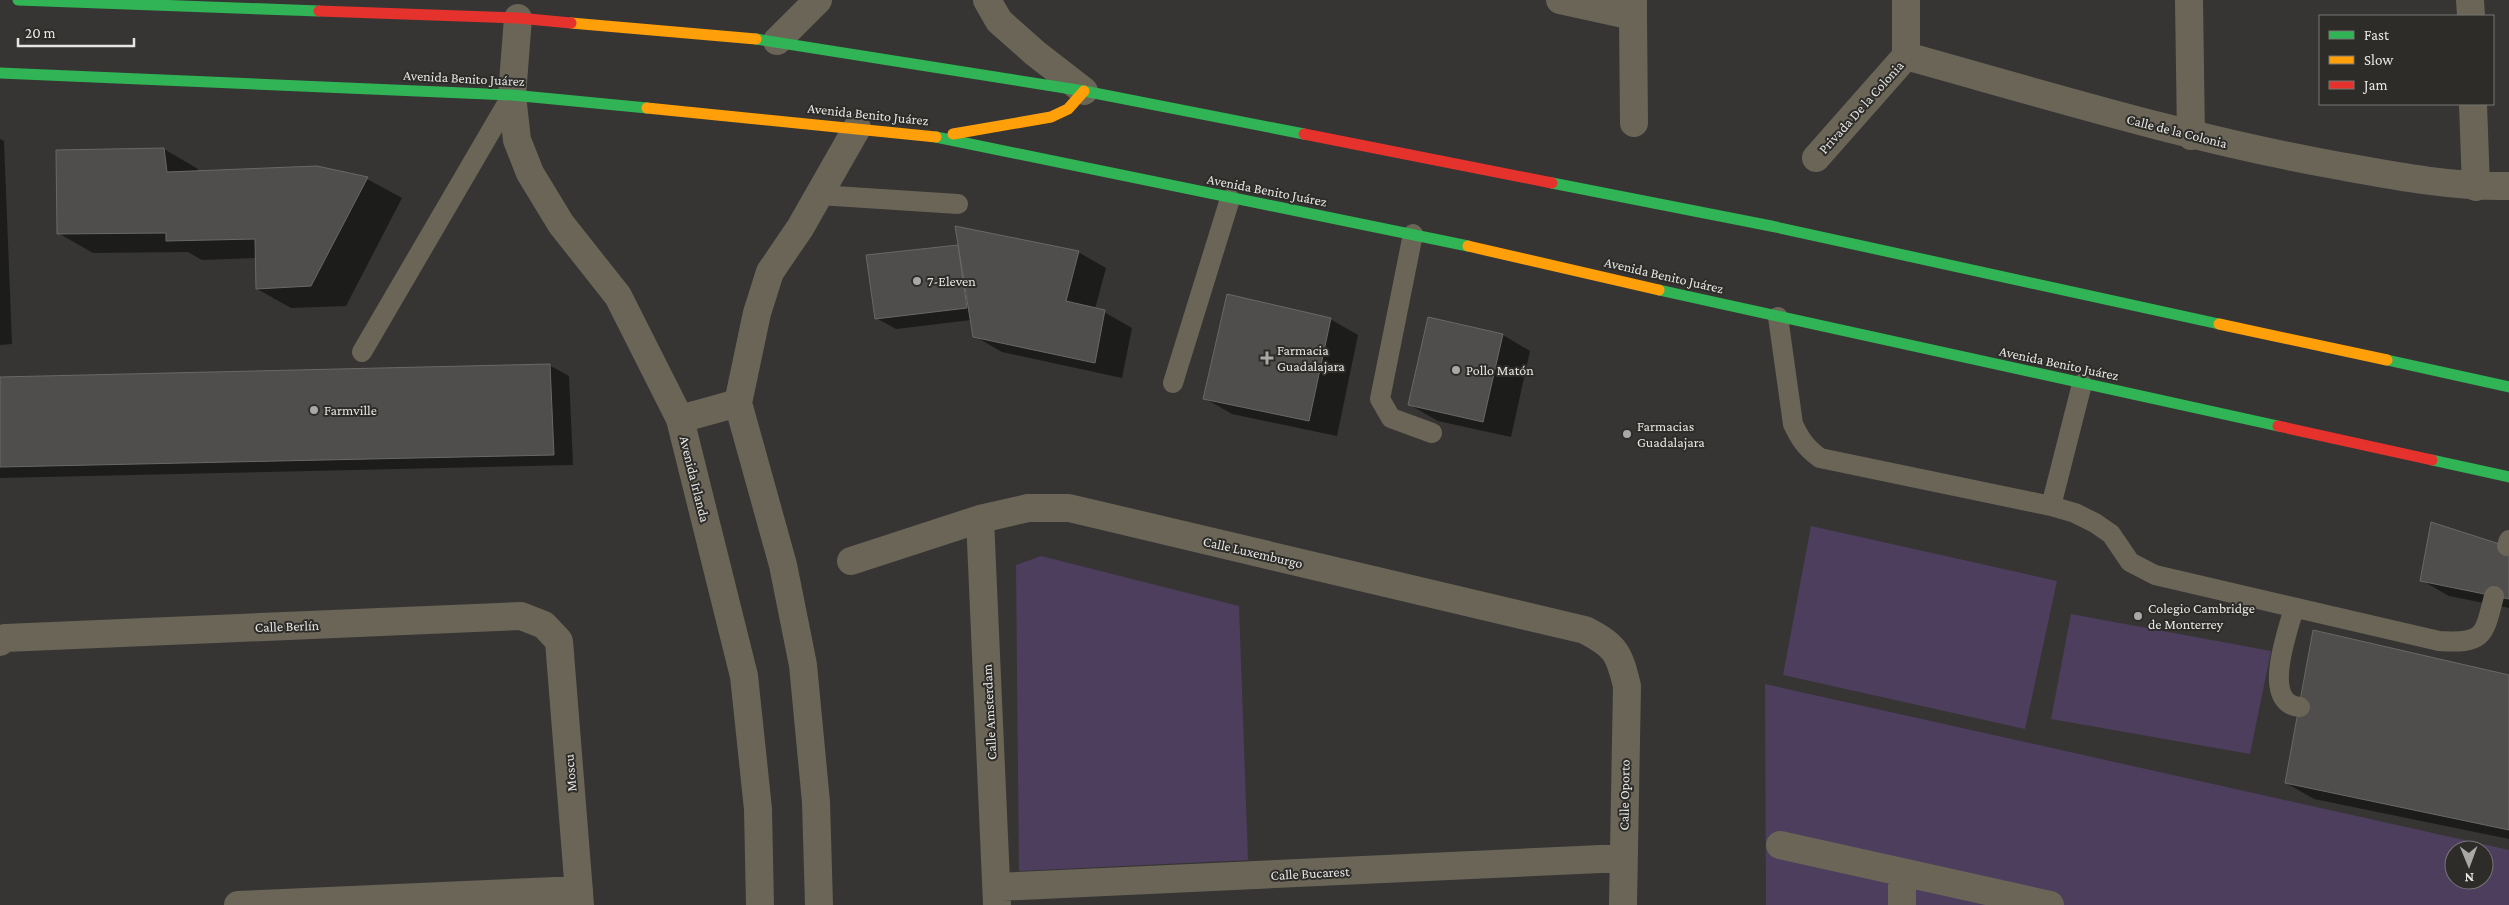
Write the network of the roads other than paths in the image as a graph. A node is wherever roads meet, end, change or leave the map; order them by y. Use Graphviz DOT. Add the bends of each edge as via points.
graph roads {
  1 [pos="18,0"];
  2 [pos="818,0"];
  3 [pos="987,0"];
  4 [pos="1560,0"];
  5 [pos="1906,0"];
  6 [pos="2189,0"];
  7 [pos="2470,0"];
  8 [pos="1633,8"];
  9 [pos="2471,15"];
  10 [pos="518,18"];
  11 [pos="777,41"];
  12 [pos="1906,56"];
  13 [pos="0,72"];
  14 [pos="1084,91"];
  15 [pos="512,95"];
  16 [pos="2473,105"];
  17 [pos="1634,123"];
  18 [pos="857,128"];
  19 [pos="2191,136"];
  20 [pos="940,137"];
  21 [pos="1816,158"];
  22 [pos="2509,186"];
  23 [pos="2476,187"];
  24 [pos="819,195"];
  25 [pos="1230,199"];
  26 [pos="958,204"];
  27 [pos="1413,234"];
  28 [pos="1778,317"];
  29 [pos="362,352"];
  30 [pos="1173,382"];
  31 [pos="2082,384"];
  32 [pos="2509,388"];
  33 [pos="738,403"];
  34 [pos="680,419"];
  35 [pos="1432,433"];
  36 [pos="2509,477"];
  37 [pos="2051,506"];
  38 [pos="980,519"];
  39 [pos="851,561"];
  40 [pos="2494,596"];
  41 [pos="2294,608"];
  42 [pos="3,640"];
  43 [pos="559,641"];
  44 [pos="1627,686"];
  45 [pos="2300,706"];
  46 [pos="1780,845"];
  47 [pos="1623,858"];
  48 [pos="1902,872"];
  49 [pos="997,896"];
  50 [pos="580,898"];
  51 [pos="238,905"];
  52 [pos="760,905"];
  53 [pos="819,905"];
  54 [pos="1622,905"];
  55 [pos="1902,905"];
  56 [pos="2050,905"];
  1 -- 10 [label="main road"];
  2 -- 11 [label="street"];
  3 -- 14 [label="street" via="999,21"];
  4 -- 8 [label="street"];
  5 -- 12 [label="street"];
  6 -- 19 [label="street"];
  7 -- 9 [label="street"];
  8 -- 17 [label="street"];
  10 -- 11 [label="main road"];
  10 -- 15 [label="street, Avenida Irlanda"];
  11 -- 14 [label="main road"];
  12 -- 19 [label="street, Calle de la Colonia"];
  12 -- 21 [label="street, Privada De la Colonia"];
  13 -- 15 [label="main road, Avenida Benito Juárez"];
  14 -- 20 [label="main road" via="1068,109 1051,117"];
  14 -- 32 [label="main road" via="1771,226"];
  15 -- 18 [label="main road, Avenida Benito Juárez"];
  15 -- 29 [label="lane"];
  15 -- 34 [label="street, Avenida Irlanda" via="517,140 530,173 561,224 618,296"];
  16 -- 23 [label="street"];
  18 -- 20 [label="main road, Avenida Benito Juárez"];
  18 -- 24 [label="street"];
  19 -- 23 [label="street, Calle de la Colonia" via="2292,158"];
  20 -- 25 [label="main road, Avenida Benito Juárez"];
  22 -- 23 [label="street, Calle de la Colonia"];
  24 -- 26 [label="lane"];
  24 -- 33 [label="street" via="770,272 757,313"];
  25 -- 27 [label="main road, Avenida Benito Juárez"];
  25 -- 30 [label="lane"];
  27 -- 28 [label="main road, Avenida Benito Juárez"];
  27 -- 35 [label="lane" via="1380,400 1391,418"];
  28 -- 31 [label="main road, Avenida Benito Juárez"];
  28 -- 37 [label="lane" via="1793,424 1804,444 1820,458"];
  31 -- 36 [label="main road, Avenida Benito Juárez"];
  31 -- 37 [label="lane"];
  33 -- 34 [label="street"];
  33 -- 53 [label="street" via="783,565 803,665 816,802"];
  34 -- 52 [label="street, Avenida Irlanda" via="744,676 758,809"];
  37 -- 41 [label="lane" via="2095,522 2111,534 2130,562 2155,576"];
  38 -- 39 [label="street, Calle Luxemburgo"];
  38 -- 44 [label="street, Calle Luxemburgo" via="1028,508 1069,508 1585,630 1602,638 1619,656"];
  38 -- 49 [label="street, Calle Amsterdam"];
  40 -- 41 [label="lane" via="2486,628 2475,639 2458,642"];
  41 -- 45 [label="lane" via="2279,668 2278,686 2283,700 2292,706"];
  42 -- 43 [label="street, Calle Berlín" via="521,616 544,625"];
  43 -- 50 [label="street, Moscu"];
  44 -- 47 [label="street, Calle Oporto"];
  46 -- 48 [label="street"];
  47 -- 49 [label="street, Calle Bucarest"];
  47 -- 54 [label="street, Calle Oporto"];
  48 -- 55 [label="street"];
  48 -- 56 [label="street"];
  50 -- 51 [label="street"];
}
